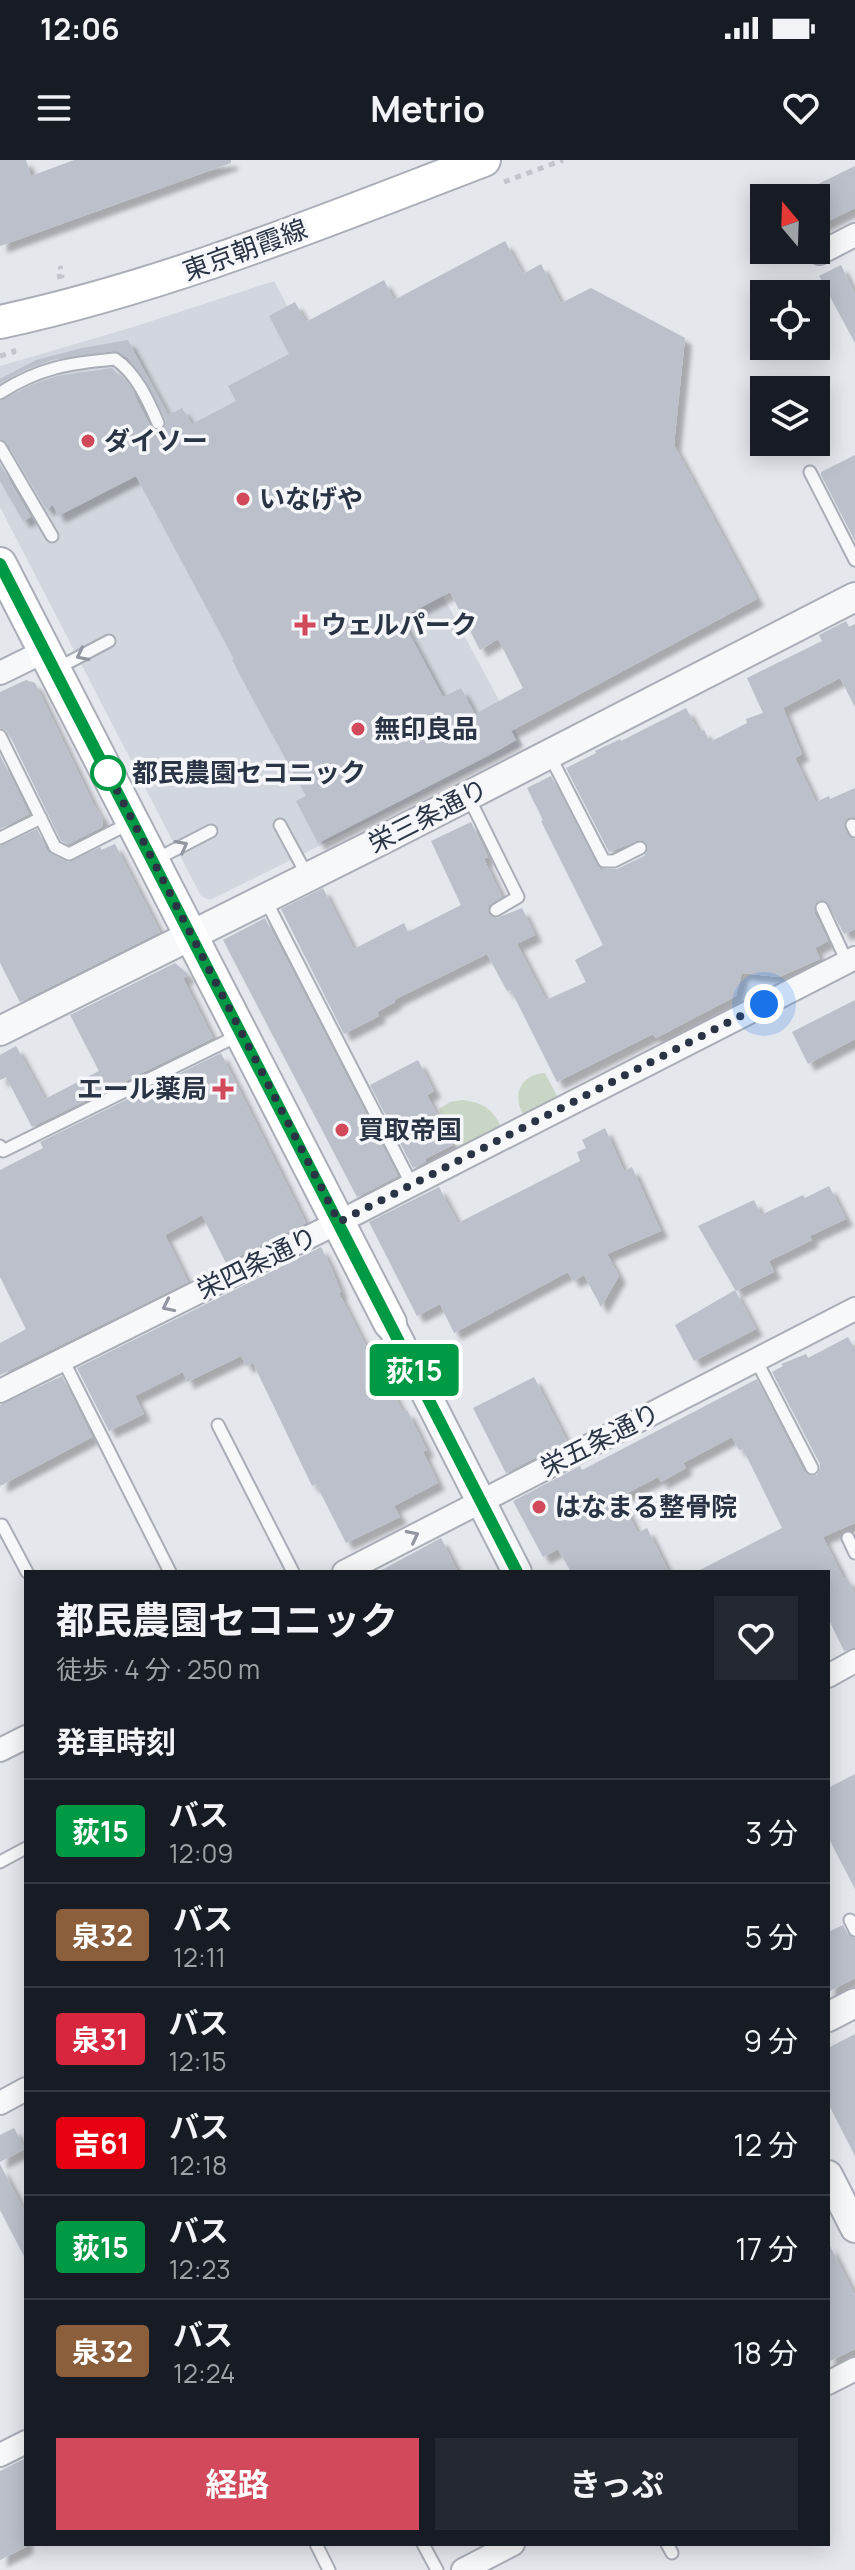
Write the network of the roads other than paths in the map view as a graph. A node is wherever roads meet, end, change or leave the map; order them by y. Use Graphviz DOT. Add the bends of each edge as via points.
graph roads {
  1 [pos="484,160"];
  2 [pos="851,240"];
  3 [pos="830,249"];
  4 [pos="0,322"];
  5 [pos="0,393"];
  6 [pos="158,423"];
  7 [pos="0,447"];
  8 [pos="810,472"];
  9 [pos="52,536"];
  10 [pos="855,560"];
  11 [pos="0,564"];
  12 [pos="855,597"];
  13 [pos="109,641"];
  14 [pos="50,660"];
  15 [pos="0,673"];
  16 [pos="0,736"];
  17 [pos="548,753"];
  18 [pos="468,795"];
  19 [pos="41,818"];
  20 [pos="133,821"];
  21 [pos="280,825"];
  22 [pos="211,831"];
  23 [pos="0,838"];
  24 [pos="640,848"];
  25 [pos="153,861"];
  26 [pos="325,872"];
  27 [pos="265,899"];
  28 [pos="822,908"];
  29 [pos="496,910"];
  30 [pos="191,936"];
  31 [pos="851,960"];
  32 [pos="0,1031"];
  33 [pos="241,1034"];
  34 [pos="0,1146"];
  35 [pos="412,1185"];
  36 [pos="339,1222"];
  37 [pos="855,1309"];
  38 [pos="390,1323"];
  39 [pos="62,1358"];
  40 [pos="756,1360"];
  41 [pos="0,1391"];
  42 [pos="218,1425"];
  43 [pos="812,1468"];
  44 [pos="481,1501"];
  45 [pos="2,1525"];
  46 [pos="848,1538"];
  47 [pos="855,1553"];
  48 [pos="26,1570"];
  49 [pos="169,1570"];
  50 [pos="292,1570"];
  51 [pos="348,1570"];
  52 [pos="516,1570"];
  53 [pos="855,1661"];
  54 [pos="830,1675"];
  55 [pos="24,1739"];
  56 [pos="0,1750"];
  57 [pos="24,1849"];
  58 [pos="0,1862"];
  59 [pos="855,2003"];
  60 [pos="830,2016"];
  61 [pos="830,2179"];
  62 [pos="855,2228"];
  63 [pos="855,2369"];
  64 [pos="830,2382"];
  65 [pos="24,2443"];
  66 [pos="0,2455"];
  67 [pos="317,2546"];
  68 [pos="424,2546"];
  69 [pos="509,2546"];
  70 [pos="329,2570"];
  71 [pos="437,2570"];
  72 [pos="463,2570"];
  1 -- 4 [label="main road, 東京朝霞線" via="194,269"];
  2 -- 3 [label="street"];
  5 -- 6 [label="lane" via="43,370 115,359 140,387"];
  7 -- 9 [label="lane"];
  8 -- 10 [label="lane"];
  11 -- 14 [label="main road"];
  12 -- 17 [label="street, 栄三条通り"];
  13 -- 14 [label="lane, one-way"];
  14 -- 15 [label="street"];
  14 -- 20 [label="main road"];
  16 -- 19 [label="lane"];
  17 -- 18 [label="street, 栄三条通り"];
  17 -- 24 [label="lane" via="604,861"];
  18 -- 26 [label="street, 栄三条通り" via="393,843"];
  18 -- 29 [label="lane" via="518,897"];
  19 -- 20 [label="lane" via="55,847 69,854"];
  19 -- 23 [label="lane"];
  20 -- 25 [label="main road"];
  21 -- 26 [label="lane"];
  25 -- 22 [label="lane, one-way"];
  25 -- 30 [label="main road"];
  26 -- 27 [label="street, 栄三条通り"];
  27 -- 30 [label="street, 栄三条通り"];
  27 -- 35 [label="lane"];
  28 -- 31 [label="lane"];
  30 -- 32 [label="street, 栄三条通り"];
  30 -- 33 [label="main road"];
  31 -- 35 [label="street, 栄四条通り"];
  33 -- 34 [label="lane" via="3,1151"];
  33 -- 36 [label="main road"];
  35 -- 36 [label="street, 栄四条通り"];
  36 -- 38 [label="main road"];
  36 -- 39 [label="street, 栄四条通り, one-way"];
  37 -- 40 [label="street, 栄五条通り"];
  38 -- 44 [label="street"];
  39 -- 41 [label="street, 栄四条通り"];
  39 -- 49 [label="lane"];
  40 -- 43 [label="lane"];
  40 -- 44 [label="street, 栄五条通り"];
  42 -- 50 [label="lane"];
  51 -- 44 [label="street, 栄五条通り, one-way"];
  44 -- 52 [label="street"];
  45 -- 48 [label="lane"];
  46 -- 47 [label="lane"];
  53 -- 54 [label="street"];
  55 -- 56 [label="street"];
  57 -- 58 [label="lane"];
  59 -- 60 [label="street"];
  61 -- 62 [label="street"];
  63 -- 64 [label="street"];
  65 -- 66 [label="street"];
  67 -- 70 [label="lane"];
  68 -- 71 [label="lane"];
  69 -- 72 [label="street"];
}
